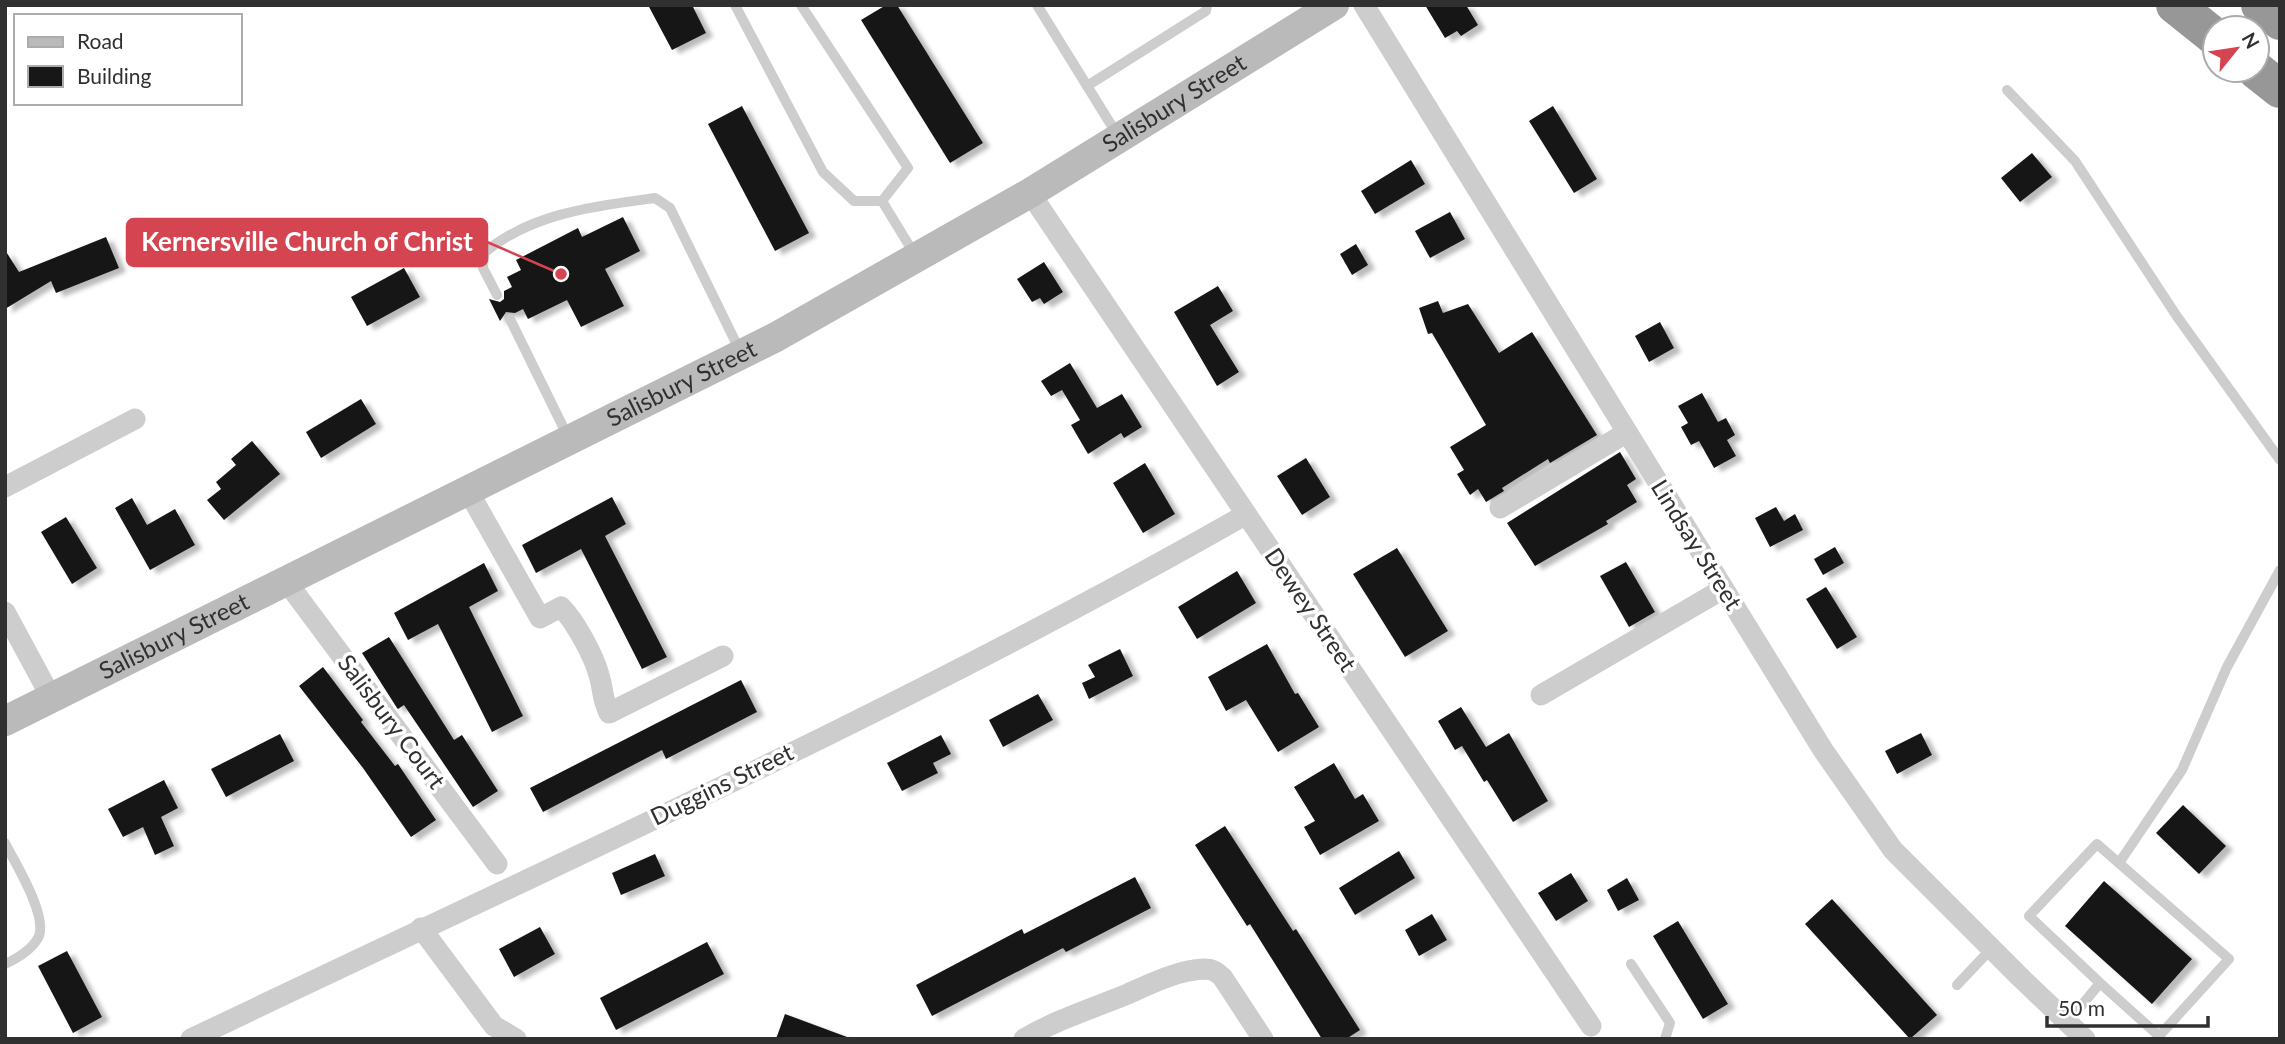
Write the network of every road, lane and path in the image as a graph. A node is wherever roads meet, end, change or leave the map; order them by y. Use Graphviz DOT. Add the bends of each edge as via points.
graph roads {
  1 [pos="735,5"];
  2 [pos="801,5"];
  3 [pos="1037,5"];
  4 [pos="1208,5"];
  5 [pos="1334,5"];
  6 [pos="1364,5"];
  7 [pos="2175,5"];
  8 [pos="2260,5"];
  9 [pos="2280,21"];
  10 [pos="2201,26"];
  11 [pos="1087,86"];
  12 [pos="2007,90"];
  13 [pos="1120,138"];
  14 [pos="1030,193"];
  15 [pos="882,201"];
  16 [pos="916,257"];
  17 [pos="497,295"];
  18 [pos="510,319"];
  19 [pos="742,354"];
  20 [pos="135,419"];
  21 [pos="1626,433"];
  22 [pos="569,439"];
  23 [pos="2280,460"];
  24 [pos="5,487"];
  25 [pos="467,489"];
  26 [pos="1500,508"];
  27 [pos="1245,515"];
  28 [pos="2280,570"];
  29 [pos="286,581"];
  30 [pos="1723,589"];
  31 [pos="5,612"];
  32 [pos="723,656"];
  33 [pos="1541,695"];
  34 [pos="52,699"];
  35 [pos="5,721"];
  36 [pos="5,843"];
  37 [pos="2119,863"];
  38 [pos="497,864"];
  39 [pos="421,928"];
  40 [pos="1992,949"];
  41 [pos="5,964"];
  42 [pos="1631,964"];
  43 [pos="2101,983"];
  44 [pos="1957,985"];
  45 [pos="2068,1022"];
  46 [pos="1595,1032"];
  47 [pos="191,1039"];
  48 [pos="516,1039"];
  49 [pos="1024,1039"];
  50 [pos="1263,1039"];
  51 [pos="1665,1039"];
  52 [pos="2085,1039"];
  1 -- 15 [label="lane" via="823,172 854,201"];
  2 -- 15 [label="lane" via="908,169"];
  3 -- 11 [label="lane"];
  4 -- 11 [label="lane" via="1206,11"];
  5 -- 13 [label="main road, Salisbury Street"];
  6 -- 21 [label="street, Lindsay Street"];
  7 -- 10 [label="highway"];
  8 -- 9 [label="highway"];
  11 -- 13 [label="lane"];
  12 -- 23 [label="lane" via="2075,160 2176,315"];
  13 -- 14 [label="main road, Salisbury Street"];
  14 -- 16 [label="main road, Salisbury Street"];
  14 -- 27 [label="street, Dewey Street"];
  15 -- 16 [label="lane"];
  16 -- 19 [label="main road, Salisbury Street"];
  17 -- 19 [label="lane" via="483,268 484,253 497,242 538,221 588,207 655,198 670,208"];
  18 -- 22 [label="lane"];
  19 -- 22 [label="main road, Salisbury Street"];
  20 -- 24 [label="street"];
  21 -- 26 [label="street"];
  21 -- 30 [label="street, Lindsay Street"];
  22 -- 25 [label="main road, Salisbury Street"];
  25 -- 29 [label="main road, Salisbury Street"];
  25 -- 32 [label="street" via="540,618 561,607 573,620 600,675 609,713"];
  27 -- 39 [label="street, Duggins Street" via="1139,575 803,746"];
  27 -- 46 [label="street, Dewey Street"];
  28 -- 37 [label="lane" via="2227,667 2182,770"];
  29 -- 34 [label="main road, Salisbury Street"];
  29 -- 38 [label="street, Salisbury Court"];
  30 -- 33 [label="street"];
  30 -- 40 [label="street, Lindsay Street" via="1823,750 1893,850"];
  31 -- 34 [label="street"];
  34 -- 35 [label="main road, Salisbury Street"];
  36 -- 41 [label="lane" via="37,909 40,932 34,944"];
  37 -- 43 [label="lane" via="2097,844 2029,916"];
  37 -- 43 [label="lane" via="2229,959 2159,1035"];
  39 -- 47 [label="street, Duggins Street"];
  39 -- 48 [label="street" via="494,1026"];
  40 -- 44 [label="lane"];
  40 -- 45 [label="street, Lindsay Street"];
  42 -- 51 [label="lane" via="1670,1023"];
  43 -- 45 [label="lane"];
  45 -- 52 [label="street, Lindsay Street"];
  49 -- 50 [label="street" via="1151,984 1208,969 1223,978"];
}
